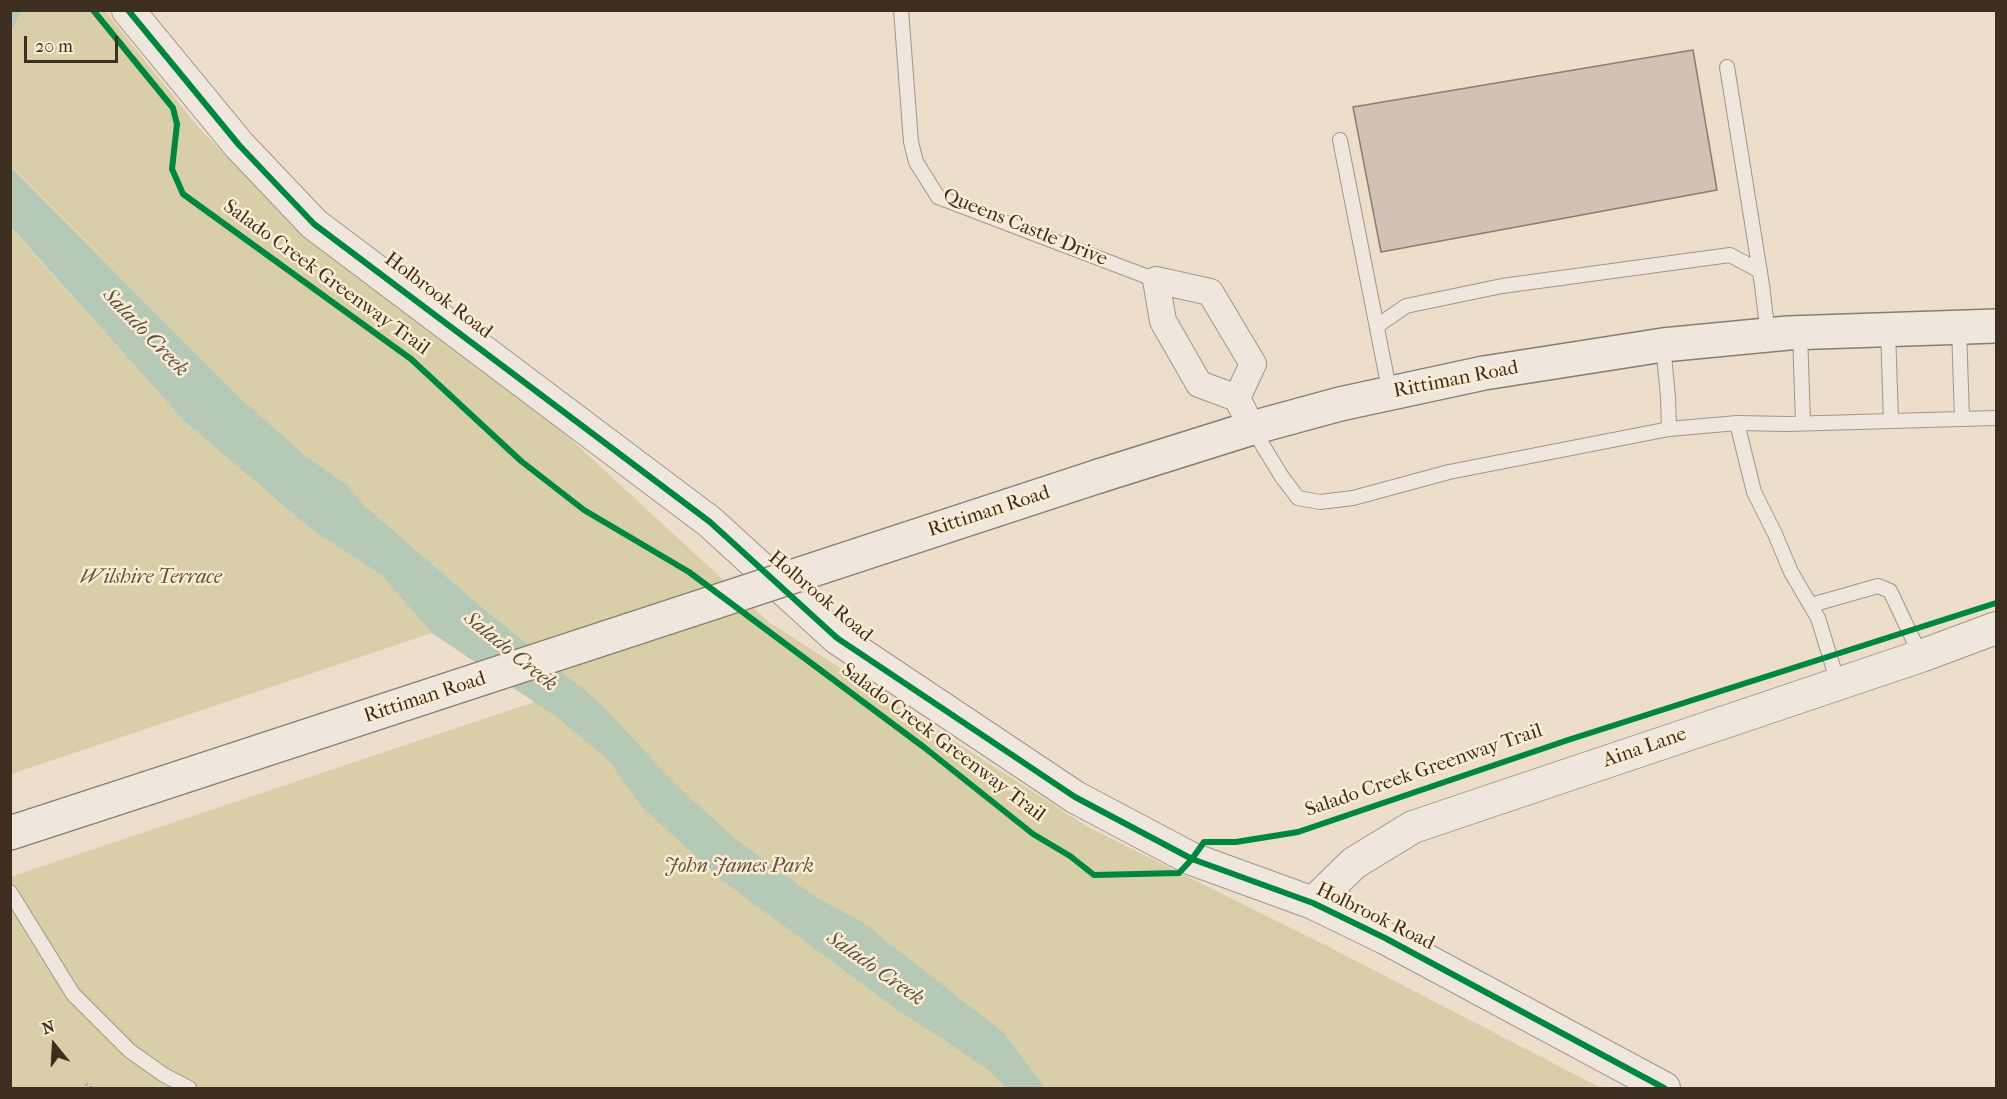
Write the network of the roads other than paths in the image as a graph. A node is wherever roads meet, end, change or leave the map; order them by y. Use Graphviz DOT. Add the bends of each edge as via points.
graph roads {
  1 [pos="901,10"];
  2 [pos="128,11"];
  3 [pos="1727,68"];
  4 [pos="1340,141"];
  5 [pos="1760,271"];
  6 [pos="1156,280"];
  7 [pos="1996,326"];
  8 [pos="1377,327"];
  9 [pos="1959,328"];
  10 [pos="1888,330"];
  11 [pos="1800,333"];
  12 [pos="1768,335"];
  13 [pos="1663,345"];
  14 [pos="1390,394"];
  15 [pos="1237,398"];
  16 [pos="1996,418"];
  17 [pos="1962,419"];
  18 [pos="1891,421"];
  19 [pos="1737,423"];
  20 [pos="1803,423"];
  21 [pos="1252,428"];
  22 [pos="1668,429"];
  23 [pos="1811,604"];
  24 [pos="1996,628"];
  25 [pos="1921,656"];
  26 [pos="1838,683"];
  27 [pos="10,832"];
  28 [pos="10,892"];
  29 [pos="1313,903"];
  30 [pos="189,1089"];
  31 [pos="1664,1089"];
  1 -- 6 [label="lane, Queens Castle Drive" via="911,142 916,162 938,197"];
  2 -- 29 [label="street, Holbrook Road" via="239,145 314,224 710,522 837,638 1075,797 1192,859"];
  3 -- 5 [label="lane"];
  4 -- 8 [label="lane"];
  5 -- 8 [label="lane" via="1730,255 1502,286 1406,306"];
  5 -- 12 [label="lane"];
  6 -- 15 [label="street" via="1163,321 1199,384"];
  6 -- 15 [label="street, Queens Castle Drive" via="1210,292 1253,364"];
  7 -- 9 [label="main road, Rittiman Road"];
  8 -- 14 [label="lane"];
  9 -- 10 [label="main road, Rittiman Road"];
  9 -- 17 [label="lane"];
  10 -- 11 [label="main road, Rittiman Road"];
  10 -- 18 [label="lane"];
  11 -- 12 [label="main road, Rittiman Road"];
  11 -- 20 [label="lane"];
  12 -- 13 [label="main road, Rittiman Road"];
  13 -- 14 [label="main road, Rittiman Road" via="1484,373"];
  13 -- 22 [label="lane"];
  14 -- 21 [label="main road, Rittiman Road"];
  15 -- 21 [label="street"];
  16 -- 17 [label="lane"];
  17 -- 18 [label="lane"];
  18 -- 20 [label="lane"];
  19 -- 20 [label="lane"];
  19 -- 22 [label="lane"];
  19 -- 23 [label="lane" via="1754,492 1791,572"];
  21 -- 22 [label="lane" via="1298,498 1320,502"];
  21 -- 27 [label="main road, Rittiman Road, bridge"];
  23 -- 25 [label="lane" via="1878,586 1890,591"];
  23 -- 26 [label="lane"];
  24 -- 25 [label="street, Aina Lane"];
  25 -- 26 [label="street, Aina Lane"];
  26 -- 29 [label="street, Aina Lane" via="1413,827 1354,863"];
  28 -- 30 [label="lane" via="73,994 130,1051"];
  29 -- 31 [label="street, Holbrook Road"];
}
